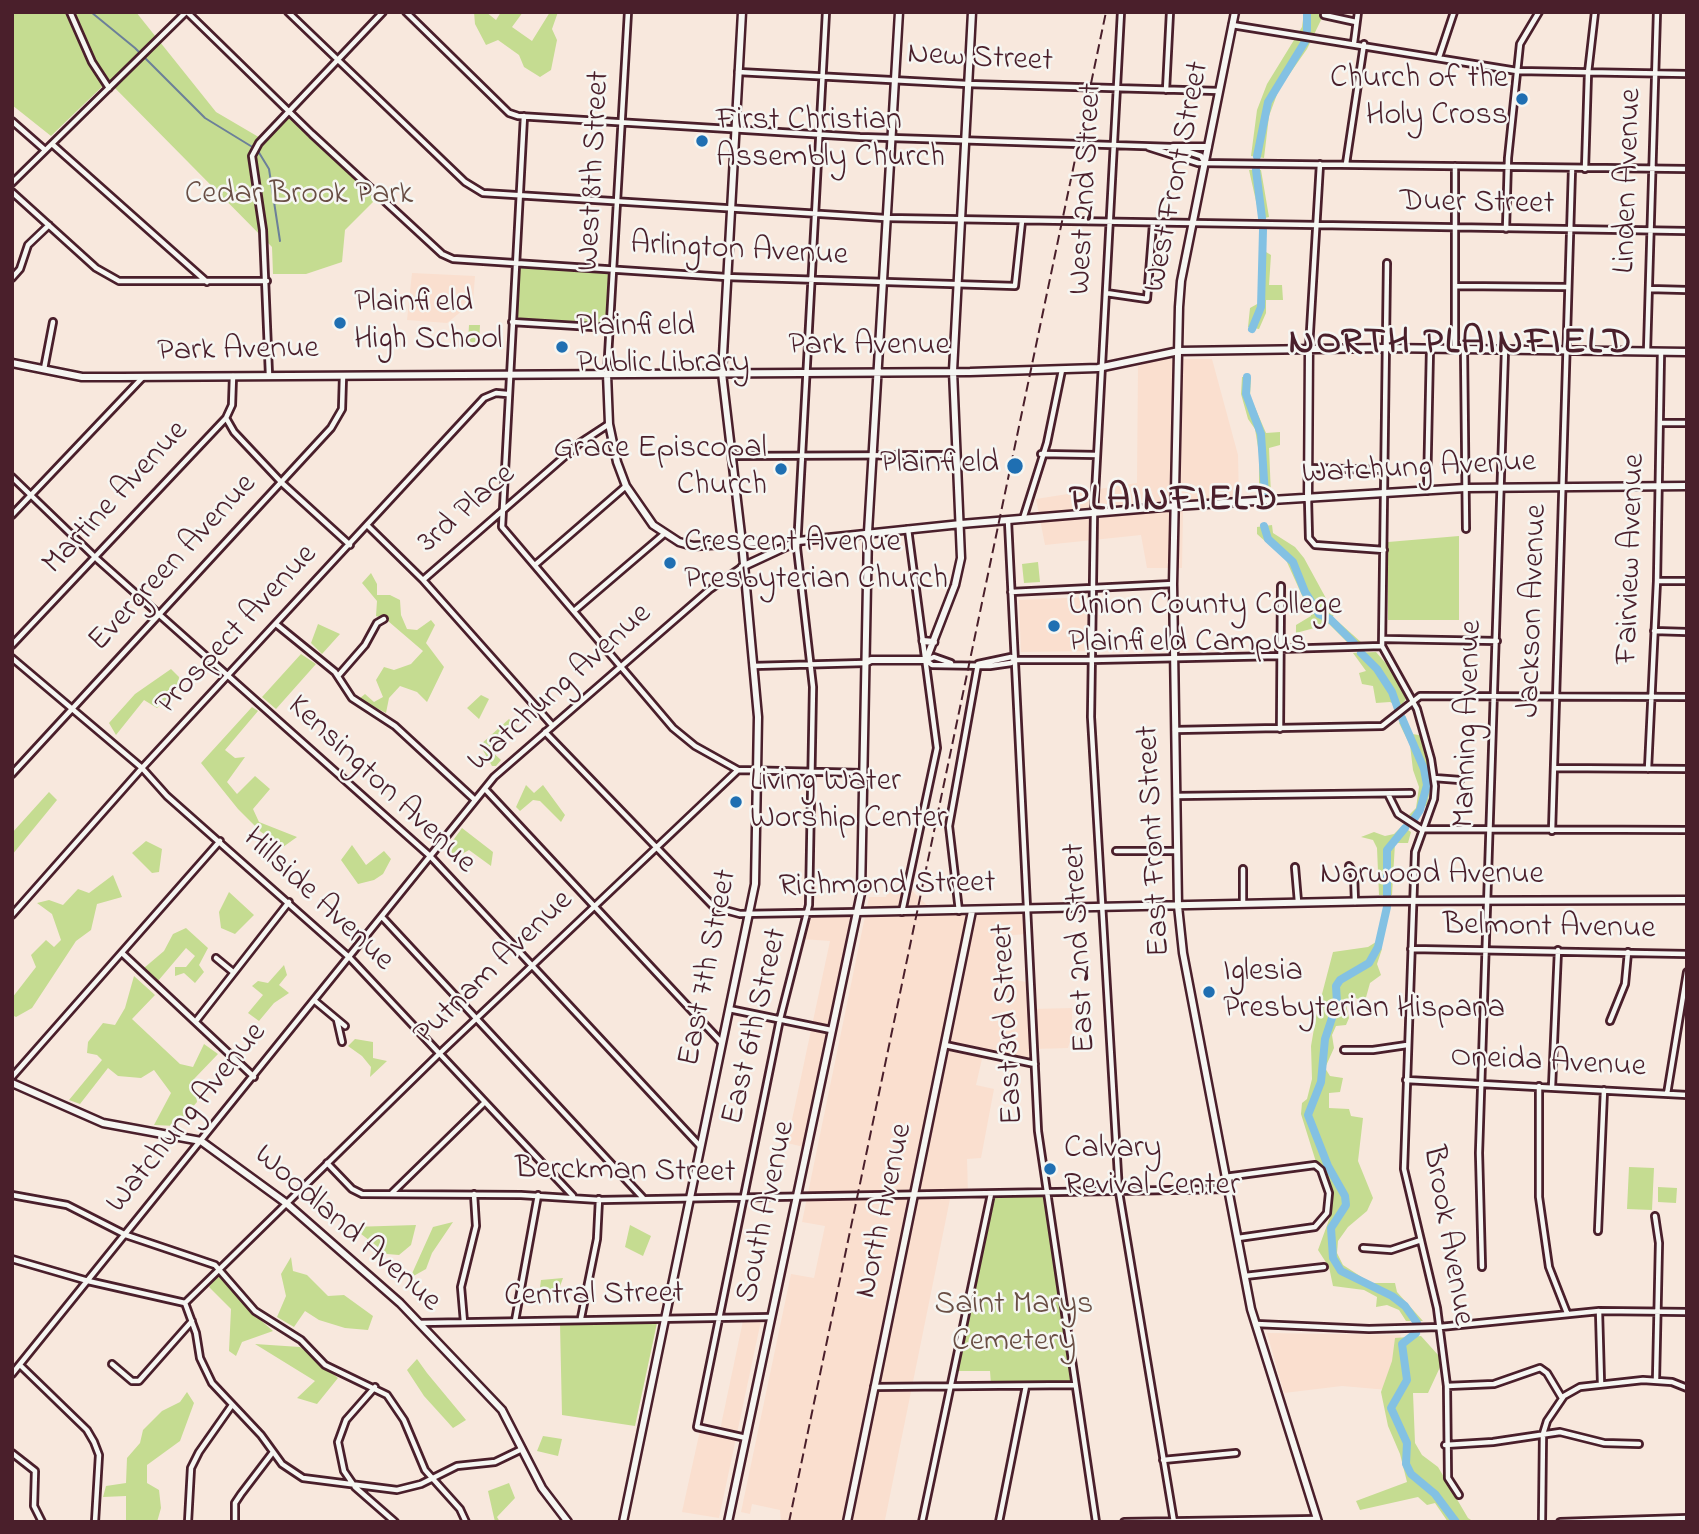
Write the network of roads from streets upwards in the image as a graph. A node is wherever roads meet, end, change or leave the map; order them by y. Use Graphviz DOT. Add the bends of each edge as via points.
graph roads {
  1 [pos="71,12"];
  2 [pos="187,12"];
  3 [pos="288,12"];
  4 [pos="383,12"];
  5 [pos="406,12"];
  6 [pos="628,12"];
  7 [pos="742,12"];
  8 [pos="826,12"];
  9 [pos="899,12"];
  10 [pos="972,12"];
  11 [pos="1121,12"];
  12 [pos="1170,12"];
  13 [pos="1235,12"];
  14 [pos="1358,12"];
  15 [pos="1454,12"];
  16 [pos="1539,12"];
  17 [pos="1595,12"];
  18 [pos="1657,12"];
  19 [pos="1324,15"];
  20 [pos="1356,22"];
  21 [pos="1232,25"];
  22 [pos="1354,43"];
  23 [pos="1364,44"];
  24 [pos="1439,57"];
  25 [pos="338,60"];
  26 [pos="1517,71"];
  27 [pos="738,72"];
  28 [pos="1588,73"];
  29 [pos="1657,74"];
  30 [pos="1687,74"];
  31 [pos="824,76"];
  32 [pos="894,79"];
  33 [pos="967,84"];
  34 [pos="1117,87"];
  35 [pos="109,88"];
  36 [pos="1166,90"];
  37 [pos="1219,91"];
  38 [pos="289,111"];
  39 [pos="524,116"];
  40 [pos="12,121"];
  41 [pos="621,122"];
  42 [pos="734,130"];
  43 [pos="820,134"];
  44 [pos="891,137"];
  45 [pos="964,140"];
  46 [pos="52,144"];
  47 [pos="1114,146"];
  48 [pos="1148,147"];
  49 [pos="1173,147"];
  50 [pos="1208,147"];
  51 [pos="45,150"];
  52 [pos="1205,162"];
  53 [pos="1320,164"];
  54 [pos="1346,164"];
  55 [pos="1455,166"];
  56 [pos="1508,167"];
  57 [pos="1572,169"];
  58 [pos="1585,169"];
  59 [pos="1652,169"];
  60 [pos="1687,169"];
  61 [pos="12,183"];
  62 [pos="12,192"];
  63 [pos="519,195"];
  64 [pos="617,201"];
  65 [pos="730,208"];
  66 [pos="814,213"];
  67 [pos="886,218"];
  68 [pos="960,219"];
  69 [pos="1022,221"];
  70 [pos="1109,223"];
  71 [pos="1153,224"];
  72 [pos="49,225"];
  73 [pos="1192,225"];
  74 [pos="1316,226"];
  75 [pos="1455,228"];
  76 [pos="1506,229"];
  77 [pos="1569,229"];
  78 [pos="1650,230"];
  79 [pos="1687,231"];
  80 [pos="516,263"];
  81 [pos="1387,263"];
  82 [pos="615,268"];
  83 [pos="726,277"];
  84 [pos="12,278"];
  85 [pos="813,279"];
  86 [pos="267,281"];
  87 [pos="881,281"];
  88 [pos="208,283"];
  89 [pos="956,284"];
  90 [pos="1455,286"];
  91 [pos="1567,287"];
  92 [pos="1649,289"];
  93 [pos="1687,290"];
  94 [pos="1106,293"];
  95 [pos="53,322"];
  96 [pos="512,322"];
  97 [pos="610,328"];
  98 [pos="1309,348"];
  99 [pos="1385,348"];
  100 [pos="1430,349"];
  101 [pos="1455,350"];
  102 [pos="1464,350"];
  103 [pos="1504,350"];
  104 [pos="1179,351"];
  105 [pos="1566,351"];
  106 [pos="1647,351"];
  107 [pos="1661,352"];
  108 [pos="1687,352"];
  109 [pos="15,363"];
  110 [pos="1101,368"];
  111 [pos="44,369"];
  112 [pos="12,370"];
  113 [pos="1062,370"];
  114 [pos="953,372"];
  115 [pos="722,373"];
  116 [pos="808,373"];
  117 [pos="876,373"];
  118 [pos="509,374"];
  119 [pos="607,374"];
  120 [pos="233,375"];
  121 [pos="269,375"];
  122 [pos="343,375"];
  123 [pos="143,377"];
  124 [pos="507,394"];
  125 [pos="226,418"];
  126 [pos="1661,423"];
  127 [pos="1687,423"];
  128 [pos="609,424"];
  129 [pos="1041,454"];
  130 [pos="956,455"];
  131 [pos="1097,455"];
  132 [pos="732,456"];
  133 [pos="871,457"];
  134 [pos="803,458"];
  135 [pos="1308,468"];
  136 [pos="1383,470"];
  137 [pos="12,477"];
  138 [pos="282,482"];
  139 [pos="626,486"];
  140 [pos="1658,486"];
  141 [pos="1687,486"];
  142 [pos="1562,487"];
  143 [pos="1465,488"];
  144 [pos="1500,489"];
  145 [pos="1427,491"];
  146 [pos="1383,494"];
  147 [pos="31,495"];
  148 [pos="1308,499"];
  149 [pos="1175,506"];
  150 [pos="501,511"];
  151 [pos="1094,513"];
  152 [pos="12,515"];
  153 [pos="1023,519"];
  154 [pos="1008,521"];
  155 [pos="961,524"];
  156 [pos="367,525"];
  157 [pos="908,528"];
  158 [pos="1466,529"];
  159 [pos="868,532"];
  160 [pos="664,534"];
  161 [pos="778,541"];
  162 [pos="798,541"];
  163 [pos="742,543"];
  164 [pos="350,545"];
  165 [pos="1384,550"];
  166 [pos="94,556"];
  167 [pos="535,565"];
  168 [pos="742,567"];
  169 [pos="423,580"];
  170 [pos="1657,581"];
  171 [pos="1687,581"];
  172 [pos="1173,584"];
  173 [pos="1281,586"];
  174 [pos="1093,588"];
  175 [pos="1011,592"];
  176 [pos="574,611"];
  177 [pos="159,615"];
  178 [pos="384,619"];
  179 [pos="276,624"];
  180 [pos="1654,631"];
  181 [pos="1687,632"];
  182 [pos="1385,639"];
  183 [pos="923,641"];
  184 [pos="1497,641"];
  185 [pos="934,642"];
  186 [pos="12,646"];
  187 [pos="1382,646"];
  188 [pos="1279,649"];
  189 [pos="1279,656"];
  190 [pos="1174,659"];
  191 [pos="926,660"];
  192 [pos="1015,660"];
  193 [pos="1091,660"];
  194 [pos="13,661"];
  195 [pos="865,663"];
  196 [pos="978,664"];
  197 [pos="621,665"];
  198 [pos="752,666"];
  199 [pos="809,666"];
  200 [pos="338,676"];
  201 [pos="228,677"];
  202 [pos="1494,695"];
  203 [pos="1556,696"];
  204 [pos="1651,696"];
  205 [pos="1687,697"];
  206 [pos="1413,699"];
  207 [pos="70,710"];
  208 [pos="552,725"];
  209 [pos="1280,729"];
  210 [pos="1175,730"];
  211 [pos="545,732"];
  212 [pos="142,768"];
  213 [pos="1554,768"];
  214 [pos="738,769"];
  215 [pos="1648,769"];
  216 [pos="1687,769"];
  217 [pos="758,771"];
  218 [pos="812,772"];
  219 [pos="12,774"];
  220 [pos="863,774"];
  221 [pos="1434,778"];
  222 [pos="1460,780"];
  223 [pos="485,789"];
  224 [pos="1411,793"];
  225 [pos="1388,794"];
  226 [pos="1176,796"];
  227 [pos="475,800"];
  228 [pos="1418,828"];
  229 [pos="1489,831"];
  230 [pos="1552,831"];
  231 [pos="1687,831"];
  232 [pos="220,841"];
  233 [pos="655,848"];
  234 [pos="1116,851"];
  235 [pos="1177,851"];
  236 [pos="429,856"];
  237 [pos="1349,866"];
  238 [pos="1295,867"];
  239 [pos="1243,869"];
  240 [pos="1687,900"];
  241 [pos="1412,901"];
  242 [pos="1487,901"];
  243 [pos="289,902"];
  244 [pos="1298,902"];
  245 [pos="1355,902"];
  246 [pos="1243,903"];
  247 [pos="594,906"];
  248 [pos="1178,906"];
  249 [pos="1102,908"];
  250 [pos="1027,909"];
  251 [pos="959,911"];
  252 [pos="972,911"];
  253 [pos="858,912"];
  254 [pos="902,912"];
  255 [pos="750,913"];
  256 [pos="806,913"];
  257 [pos="12,915"];
  258 [pos="383,918"];
  259 [pos="1411,949"];
  260 [pos="1486,950"];
  261 [pos="1558,950"];
  262 [pos="1628,952"];
  263 [pos="122,953"];
  264 [pos="1687,954"];
  265 [pos="216,958"];
  266 [pos="350,958"];
  267 [pos="532,966"];
  268 [pos="233,972"];
  269 [pos="1687,972"];
  270 [pos="315,1001"];
  271 [pos="728,1009"];
  272 [pos="478,1017"];
  273 [pos="337,1019"];
  274 [pos="780,1019"];
  275 [pos="196,1021"];
  276 [pos="1610,1021"];
  277 [pos="345,1026"];
  278 [pos="831,1030"];
  279 [pos="342,1042"];
  280 [pos="721,1042"];
  281 [pos="945,1045"];
  282 [pos="1407,1045"];
  283 [pos="1344,1050"];
  284 [pos="438,1055"];
  285 [pos="1035,1064"];
  286 [pos="12,1077"];
  287 [pos="254,1077"];
  288 [pos="1406,1080"];
  289 [pos="12,1083"];
  290 [pos="1482,1083"];
  291 [pos="1539,1086"];
  292 [pos="1552,1087"];
  293 [pos="1604,1090"];
  294 [pos="1667,1094"];
  295 [pos="1687,1095"];
  296 [pos="484,1103"];
  297 [pos="201,1141"];
  298 [pos="700,1146"];
  299 [pos="327,1163"];
  300 [pos="1226,1177"];
  301 [pos="1228,1189"];
  302 [pos="1119,1192"];
  303 [pos="1046,1193"];
  304 [pos="390,1194"];
  305 [pos="474,1194"];
  306 [pos="991,1194"];
  307 [pos="12,1195"];
  308 [pos="538,1195"];
  309 [pos="796,1196"];
  310 [pos="914,1196"];
  311 [pos="573,1197"];
  312 [pos="743,1197"];
  313 [pos="689,1198"];
  314 [pos="599,1199"];
  315 [pos="643,1199"];
  316 [pos="286,1203"];
  317 [pos="1655,1216"];
  318 [pos="1598,1231"];
  319 [pos="125,1235"];
  320 [pos="1237,1238"];
  321 [pos="1421,1240"];
  322 [pos="1363,1248"];
  323 [pos="12,1259"];
  324 [pos="1324,1267"];
  325 [pos="1482,1267"];
  326 [pos="219,1269"];
  327 [pos="1244,1276"];
  328 [pos="88,1281"];
  329 [pos="185,1303"];
  330 [pos="1659,1310"];
  331 [pos="1599,1311"];
  332 [pos="1687,1312"];
  333 [pos="1567,1313"];
  334 [pos="665,1317"];
  335 [pos="719,1317"];
  336 [pos="771,1317"];
  337 [pos="582,1318"];
  338 [pos="192,1320"];
  339 [pos="515,1321"];
  340 [pos="464,1322"];
  341 [pos="419,1323"];
  342 [pos="1255,1324"];
  343 [pos="1440,1327"];
  344 [pos="112,1364"];
  345 [pos="20,1365"];
  346 [pos="12,1374"];
  347 [pos="1656,1381"];
  348 [pos="1601,1383"];
  349 [pos="1075,1385"];
  350 [pos="1026,1386"];
  351 [pos="1447,1386"];
  352 [pos="375,1387"];
  353 [pos="874,1387"];
  354 [pos="950,1387"];
  355 [pos="1687,1388"];
  356 [pos="1562,1398"];
  357 [pos="232,1405"];
  358 [pos="1543,1434"];
  359 [pos="746,1438"];
  360 [pos="1639,1444"];
  361 [pos="1445,1445"];
  362 [pos="522,1449"];
  363 [pos="273,1452"];
  364 [pos="12,1453"];
  365 [pos="1236,1453"];
  366 [pos="1163,1460"];
  367 [pos="431,1478"];
  368 [pos="355,1487"];
  369 [pos="1459,1495"];
  370 [pos="1687,1518"];
  371 [pos="1317,1520"];
  372 [pos="1174,1521"];
  373 [pos="42,1522"];
  374 [pos="95,1522"];
  375 [pos="188,1522"];
  376 [pos="235,1522"];
  377 [pos="395,1522"];
  378 [pos="466,1522"];
  379 [pos="568,1522"];
  380 [pos="623,1522"];
  381 [pos="728,1522"];
  382 [pos="847,1522"];
  383 [pos="922,1522"];
  384 [pos="999,1522"];
  385 [pos="1096,1522"];
  386 [pos="1124,1522"];
  387 [pos="1542,1522"];
  388 [pos="1560,1522"];
  1 -- 35 [label="street" via="92,62"];
  2 -- 35 [label="street"];
  2 -- 38 [label="street"];
  3 -- 25 [label="street, Duer Street"];
  4 -- 25 [label="street"];
  5 -- 39 [label="street" via="509,113"];
  6 -- 41 [label="street, West 8th Street"];
  7 -- 27 [label="street, East 7th Street"];
  8 -- 31 [label="street, East 6th Street"];
  9 -- 32 [label="street, South Avenue"];
  10 -- 33 [label="street"];
  11 -- 34 [label="street, West 2nd Street"];
  12 -- 36 [label="street"];
  13 -- 21 [label="street, West Front Street"];
  14 -- 20 [label="street"];
  15 -- 24 [label="street"];
  16 -- 26 [label="street" via="1524,34"];
  17 -- 28 [label="street"];
  18 -- 29 [label="street, Linden Avenue"];
  19 -- 20 [label="street"];
  20 -- 22 [label="street"];
  21 -- 22 [label="street"];
  21 -- 37 [label="street, West Front Street"];
  22 -- 23 [label="street"];
  23 -- 24 [label="street"];
  23 -- 54 [label="street"];
  24 -- 26 [label="street"];
  25 -- 38 [label="street"];
  25 -- 63 [label="street, Duer Street" via="474,190"];
  26 -- 28 [label="street"];
  26 -- 56 [label="street"];
  27 -- 31 [label="street, New Street"];
  27 -- 42 [label="street, East 7th Street"];
  28 -- 29 [label="street"];
  28 -- 58 [label="street"];
  29 -- 30 [label="street"];
  29 -- 59 [label="street, Linden Avenue"];
  31 -- 32 [label="street, New Street"];
  31 -- 43 [label="street, East 6th Street"];
  32 -- 33 [label="street, New Street"];
  32 -- 44 [label="street, South Avenue"];
  33 -- 34 [label="street, New Street"];
  33 -- 45 [label="street"];
  34 -- 36 [label="street, New Street"];
  34 -- 47 [label="street, West 2nd Street"];
  35 -- 46 [label="street"];
  36 -- 37 [label="street, New Street"];
  37 -- 50 [label="street, West Front Street"];
  38 -- 80 [label="street, Arlington Avenue" via="438,251 449,258"];
  38 -- 86 [label="street" via="253,152"];
  39 -- 41 [label="street"];
  39 -- 63 [label="street"];
  40 -- 51 [label="street"];
  41 -- 42 [label="street"];
  41 -- 64 [label="street, West 8th Street"];
  42 -- 43 [label="street"];
  42 -- 65 [label="street, East 7th Street"];
  43 -- 44 [label="street"];
  43 -- 66 [label="street, East 6th Street"];
  44 -- 45 [label="street"];
  44 -- 67 [label="street, South Avenue"];
  45 -- 47 [label="street"];
  45 -- 68 [label="street"];
  46 -- 51 [label="street"];
  46 -- 88 [label="street"];
  47 -- 48 [label="street"];
  47 -- 70 [label="street, West 2nd Street"];
  48 -- 49 [label="street"];
  48 -- 52 [label="street"];
  49 -- 50 [label="street"];
  49 -- 52 [label="street" via="1201,156"];
  50 -- 52 [label="street, West Front Street"];
  51 -- 61 [label="street"];
  52 -- 53 [label="street"];
  52 -- 73 [label="street, West Front Street"];
  53 -- 54 [label="street"];
  53 -- 74 [label="street"];
  54 -- 55 [label="street"];
  55 -- 56 [label="street"];
  55 -- 75 [label="street"];
  56 -- 57 [label="street"];
  56 -- 76 [label="street"];
  57 -- 58 [label="street"];
  57 -- 77 [label="street, Jackson Avenue"];
  58 -- 59 [label="street"];
  59 -- 60 [label="street"];
  59 -- 78 [label="street, Linden Avenue"];
  62 -- 72 [label="street"];
  63 -- 64 [label="street, Duer Street"];
  63 -- 80 [label="street"];
  64 -- 65 [label="street, Duer Street"];
  64 -- 82 [label="street, West 8th Street"];
  65 -- 66 [label="street, Duer Street"];
  65 -- 83 [label="street, East 7th Street"];
  66 -- 67 [label="street, Duer Street"];
  66 -- 85 [label="street, East 6th Street"];
  67 -- 68 [label="street, Duer Street"];
  67 -- 87 [label="street, South Avenue"];
  68 -- 69 [label="street, Duer Street"];
  68 -- 89 [label="street"];
  69 -- 70 [label="street, Duer Street"];
  69 -- 89 [label="street, Arlington Avenue" via="1015,286"];
  70 -- 71 [label="street, Duer Street"];
  70 -- 94 [label="street, West 2nd Street"];
  71 -- 73 [label="street, Duer Street"];
  71 -- 94 [label="street" via="1147,299"];
  72 -- 84 [label="street" via="28,245"];
  72 -- 88 [label="street" via="96,268 119,281"];
  73 -- 74 [label="street, Duer Street"];
  73 -- 104 [label="street, West Front Street" via="1181,281"];
  74 -- 75 [label="street, Duer Street"];
  74 -- 98 [label="street"];
  75 -- 76 [label="street, Duer Street"];
  75 -- 90 [label="street"];
  76 -- 77 [label="street, Duer Street"];
  77 -- 78 [label="street, Duer Street"];
  77 -- 91 [label="street, Jackson Avenue"];
  78 -- 79 [label="street, Duer Street"];
  78 -- 92 [label="street, Linden Avenue"];
  80 -- 82 [label="street, Arlington Avenue"];
  80 -- 96 [label="street"];
  81 -- 99 [label="street"];
  82 -- 83 [label="street, Arlington Avenue"];
  82 -- 97 [label="street, West 8th Street"];
  83 -- 85 [label="street, Arlington Avenue"];
  83 -- 115 [label="street, East 7th Street"];
  85 -- 87 [label="street, Arlington Avenue"];
  85 -- 116 [label="street, East 6th Street"];
  86 -- 88 [label="street"];
  86 -- 121 [label="street"];
  87 -- 89 [label="street, Arlington Avenue"];
  87 -- 117 [label="street, South Avenue"];
  89 -- 114 [label="street"];
  90 -- 91 [label="street"];
  90 -- 101 [label="street"];
  91 -- 105 [label="street, Jackson Avenue"];
  92 -- 93 [label="street"];
  92 -- 106 [label="street, Linden Avenue"];
  94 -- 110 [label="street, West 2nd Street"];
  95 -- 111 [label="street"];
  96 -- 97 [label="street"];
  96 -- 118 [label="street"];
  97 -- 119 [label="street, West 8th Street"];
  98 -- 99 [label="street, Park Avenue"];
  98 -- 104 [label="street, Park Avenue"];
  98 -- 135 [label="street"];
  99 -- 100 [label="street, Park Avenue"];
  99 -- 136 [label="street"];
  100 -- 101 [label="street, Park Avenue"];
  100 -- 145 [label="street"];
  101 -- 102 [label="street, Park Avenue"];
  102 -- 103 [label="street, Park Avenue"];
  102 -- 143 [label="street"];
  103 -- 105 [label="street, Park Avenue"];
  103 -- 144 [label="street, Manning Avenue"];
  104 -- 110 [label="street, Park Avenue"];
  104 -- 149 [label="street, East Front Street"];
  105 -- 106 [label="street, Park Avenue"];
  105 -- 142 [label="street, Jackson Avenue"];
  106 -- 107 [label="street, Park Avenue"];
  107 -- 108 [label="street, Park Avenue"];
  107 -- 126 [label="street, Fairview Avenue"];
  109 -- 111 [label="street, Park Avenue"];
  109 -- 112 [label="street"];
  110 -- 113 [label="street, Park Avenue"];
  110 -- 131 [label="street, East 2nd Street"];
  111 -- 123 [label="street, Park Avenue" via="82,377"];
  113 -- 114 [label="street, Park Avenue"];
  113 -- 129 [label="street"];
  114 -- 117 [label="street, Park Avenue"];
  114 -- 130 [label="street"];
  115 -- 116 [label="street, Park Avenue"];
  115 -- 119 [label="street, Park Avenue"];
  115 -- 132 [label="street, East 7th Street"];
  116 -- 117 [label="street, Park Avenue"];
  116 -- 134 [label="street, East 6th Street"];
  117 -- 133 [label="street, South Avenue"];
  118 -- 119 [label="street, Park Avenue"];
  118 -- 122 [label="street, Park Avenue"];
  118 -- 124 [label="street"];
  119 -- 128 [label="street"];
  120 -- 121 [label="street, Park Avenue"];
  120 -- 123 [label="street, Park Avenue"];
  120 -- 125 [label="street, Martine Avenue" via="232,405"];
  121 -- 122 [label="street, Park Avenue"];
  122 -- 138 [label="street, Evergreen Avenue" via="340,416"];
  123 -- 147 [label="street"];
  124 -- 150 [label="street"];
  124 -- 156 [label="street, Prospect Avenue" via="484,398"];
  125 -- 138 [label="street"];
  125 -- 166 [label="street, Martine Avenue"];
  126 -- 127 [label="street"];
  126 -- 140 [label="street, Fairview Avenue"];
  128 -- 139 [label="street"];
  128 -- 150 [label="street, 3rd Place"];
  129 -- 131 [label="street"];
  129 -- 153 [label="street"];
  130 -- 133 [label="street"];
  130 -- 155 [label="street"];
  131 -- 151 [label="street, East 2nd Street"];
  132 -- 134 [label="street"];
  132 -- 163 [label="street, East 7th Street"];
  133 -- 134 [label="street"];
  133 -- 159 [label="street, South Avenue"];
  134 -- 162 [label="street, East 6th Street"];
  135 -- 136 [label="street"];
  135 -- 148 [label="street"];
  136 -- 146 [label="street"];
  137 -- 147 [label="street, Kensington Avenue"];
  138 -- 164 [label="street"];
  138 -- 177 [label="street, Evergreen Avenue"];
  139 -- 160 [label="street"];
  139 -- 167 [label="street"];
  140 -- 141 [label="street, Watchung Avenue"];
  140 -- 142 [label="street, Watchung Avenue"];
  140 -- 170 [label="street, Fairview Avenue"];
  142 -- 144 [label="street, Watchung Avenue"];
  142 -- 203 [label="street, Jackson Avenue"];
  143 -- 144 [label="street, Watchung Avenue"];
  143 -- 145 [label="street, Watchung Avenue"];
  143 -- 158 [label="street"];
  144 -- 184 [label="street, Manning Avenue"];
  145 -- 146 [label="street, Watchung Avenue"];
  146 -- 148 [label="street, Watchung Avenue"];
  146 -- 165 [label="street"];
  147 -- 152 [label="street"];
  147 -- 166 [label="street, Kensington Avenue"];
  148 -- 149 [label="street, Watchung Avenue"];
  148 -- 165 [label="street" via="1309,538 1315,545"];
  149 -- 151 [label="street, Watchung Avenue"];
  149 -- 172 [label="street, East Front Street"];
  150 -- 167 [label="street" via="502,527"];
  150 -- 169 [label="street, 3rd Place"];
  151 -- 153 [label="street, Watchung Avenue"];
  151 -- 174 [label="street, East 2nd Street"];
  153 -- 154 [label="street, Watchung Avenue"];
  154 -- 155 [label="street, Watchung Avenue"];
  154 -- 175 [label="street, East 3rd Street"];
  155 -- 157 [label="street, Watchung Avenue"];
  155 -- 185 [label="street" via="959,572"];
  156 -- 164 [label="street, Prospect Avenue"];
  156 -- 169 [label="street"];
  157 -- 159 [label="street, Watchung Avenue"];
  157 -- 183 [label="street"];
  159 -- 162 [label="street, Watchung Avenue"];
  159 -- 195 [label="street, South Avenue"];
  160 -- 163 [label="street" via="693,546"];
  160 -- 176 [label="street"];
  161 -- 162 [label="street"];
  161 -- 163 [label="street"];
  162 -- 168 [label="street, Watchung Avenue"];
  162 -- 199 [label="street, East 6th Street"];
  163 -- 168 [label="street, East 7th Street"];
  164 -- 179 [label="street, Prospect Avenue"];
  165 -- 182 [label="street"];
  166 -- 177 [label="street, Kensington Avenue"];
  166 -- 186 [label="street, Martine Avenue"];
  167 -- 176 [label="street"];
  168 -- 197 [label="street, Watchung Avenue" via="721,579"];
  168 -- 198 [label="street, East 7th Street"];
  169 -- 208 [label="street"];
  170 -- 171 [label="street"];
  170 -- 180 [label="street, Fairview Avenue"];
  172 -- 174 [label="street"];
  172 -- 190 [label="street, East Front Street"];
  173 -- 188 [label="street"];
  174 -- 175 [label="street"];
  174 -- 193 [label="street, East 2nd Street"];
  175 -- 192 [label="street, East 3rd Street"];
  176 -- 197 [label="street"];
  177 -- 201 [label="street, Kensington Avenue"];
  177 -- 207 [label="street, Evergreen Avenue"];
  178 -- 200 [label="street"];
  179 -- 200 [label="street"];
  179 -- 201 [label="street, Prospect Avenue"];
  180 -- 181 [label="street"];
  180 -- 204 [label="street, Fairview Avenue"];
  182 -- 184 [label="street"];
  182 -- 187 [label="street"];
  183 -- 185 [label="street"];
  183 -- 191 [label="street"];
  184 -- 202 [label="street, Manning Avenue"];
  185 -- 191 [label="street"];
  187 -- 188 [label="street"];
  187 -- 206 [label="street, Brook Avenue"];
  188 -- 189 [label="street"];
  189 -- 190 [label="street"];
  189 -- 209 [label="street"];
  190 -- 193 [label="street"];
  190 -- 210 [label="street, East Front Street"];
  191 -- 195 [label="street"];
  191 -- 196 [label="street" via="932,665"];
  191 -- 254 [label="street" via="937,748"];
  192 -- 193 [label="street"];
  192 -- 196 [label="street" via="1003,657"];
  192 -- 250 [label="street, East 3rd Street"];
  193 -- 249 [label="street, East 2nd Street"];
  194 -- 207 [label="street, Hillside Avenue"];
  195 -- 199 [label="street"];
  195 -- 220 [label="street, South Avenue"];
  196 -- 251 [label="street" via="949,826"];
  197 -- 208 [label="street, Watchung Avenue"];
  197 -- 214 [label="street" via="673,729"];
  198 -- 199 [label="street"];
  198 -- 217 [label="street, East 7th Street"];
  199 -- 218 [label="street, East 6th Street"];
  200 -- 227 [label="street" via="352,698 402,732"];
  201 -- 212 [label="street, Prospect Avenue"];
  201 -- 236 [label="street, Kensington Avenue"];
  202 -- 203 [label="street"];
  202 -- 206 [label="street"];
  202 -- 229 [label="street, Manning Avenue"];
  203 -- 204 [label="street"];
  203 -- 213 [label="street, Jackson Avenue"];
  204 -- 205 [label="street"];
  204 -- 215 [label="street, Fairview Avenue"];
  206 -- 209 [label="street" via="1382,726"];
  206 -- 221 [label="street, Brook Avenue"];
  207 -- 212 [label="street, Hillside Avenue"];
  207 -- 219 [label="street, Evergreen Avenue"];
  208 -- 211 [label="street, Watchung Avenue"];
  209 -- 210 [label="street"];
  210 -- 226 [label="street, East Front Street"];
  211 -- 223 [label="street, Watchung Avenue"];
  211 -- 233 [label="street, Richmond Street"];
  212 -- 232 [label="street, Hillside Avenue"];
  212 -- 257 [label="street, Prospect Avenue"];
  213 -- 215 [label="street"];
  213 -- 230 [label="street, Jackson Avenue"];
  214 -- 217 [label="street"];
  214 -- 233 [label="street, Putnam Avenue"];
  215 -- 216 [label="street"];
  217 -- 218 [label="street"];
  217 -- 255 [label="street, East 7th Street"];
  218 -- 220 [label="street"];
  218 -- 256 [label="street, East 6th Street"];
  220 -- 253 [label="street, South Avenue"];
  221 -- 222 [label="street"];
  221 -- 228 [label="street, Brook Avenue" via="1434,799"];
  223 -- 227 [label="street, Watchung Avenue"];
  223 -- 247 [label="street"];
  224 -- 225 [label="street"];
  225 -- 226 [label="street"];
  225 -- 228 [label="street" via="1403,819"];
  226 -- 235 [label="street, East Front Street"];
  227 -- 236 [label="street, Watchung Avenue"];
  228 -- 229 [label="street"];
  228 -- 241 [label="street, Brook Avenue"];
  229 -- 230 [label="street"];
  229 -- 242 [label="street, Manning Avenue"];
  230 -- 231 [label="street"];
  232 -- 243 [label="street, Hillside Avenue"];
  232 -- 263 [label="street"];
  233 -- 247 [label="street, Putnam Avenue"];
  233 -- 255 [label="street, Richmond Street" via="714,907"];
  234 -- 235 [label="street"];
  235 -- 248 [label="street, East Front Street"];
  236 -- 258 [label="street, Watchung Avenue"];
  236 -- 267 [label="street, Kensington Avenue"];
  237 -- 245 [label="street" via="1354,874"];
  238 -- 244 [label="street"];
  239 -- 246 [label="street"];
  240 -- 242 [label="street, Norwood Avenue"];
  241 -- 242 [label="street, Norwood Avenue"];
  241 -- 245 [label="street, Norwood Avenue"];
  241 -- 259 [label="street, Brook Avenue"];
  242 -- 260 [label="street, Manning Avenue"];
  243 -- 266 [label="street, Hillside Avenue"];
  243 -- 268 [label="street"];
  244 -- 245 [label="street, Norwood Avenue"];
  244 -- 246 [label="street, Norwood Avenue"];
  246 -- 248 [label="street, Norwood Avenue"];
  247 -- 267 [label="street, Putnam Avenue"];
  247 -- 280 [label="street"];
  248 -- 249 [label="street, Richmond Street"];
  248 -- 300 [label="street, East Front Street"];
  249 -- 250 [label="street, Richmond Street"];
  249 -- 302 [label="street, East 2nd Street"];
  250 -- 252 [label="street, Richmond Street"];
  250 -- 285 [label="street, East 3rd Street"];
  251 -- 252 [label="street, Richmond Street"];
  251 -- 254 [label="street, Richmond Street"];
  252 -- 281 [label="street, North Avenue"];
  253 -- 254 [label="street, Richmond Street"];
  253 -- 256 [label="street, Richmond Street"];
  253 -- 278 [label="street, South Avenue"];
  255 -- 256 [label="street, Richmond Street"];
  255 -- 271 [label="street, East 7th Street"];
  256 -- 274 [label="street, East 6th Street"];
  258 -- 266 [label="street, Watchung Avenue"];
  258 -- 272 [label="street"];
  259 -- 260 [label="street, Belmont Avenue"];
  259 -- 282 [label="street, Brook Avenue"];
  260 -- 261 [label="street, Belmont Avenue"];
  260 -- 290 [label="street, Manning Avenue"];
  261 -- 262 [label="street, Belmont Avenue"];
  261 -- 292 [label="street"];
  262 -- 264 [label="street, Belmont Avenue"];
  262 -- 276 [label="street" via="1625,984"];
  263 -- 275 [label="street"];
  263 -- 286 [label="street"];
  265 -- 268 [label="street"];
  266 -- 270 [label="street, Watchung Avenue"];
  266 -- 284 [label="street, Hillside Avenue"];
  267 -- 272 [label="street, Putnam Avenue"];
  267 -- 298 [label="street, Kensington Avenue"];
  268 -- 275 [label="street"];
  269 -- 294 [label="street"];
  270 -- 273 [label="street"];
  270 -- 287 [label="street, Watchung Avenue"];
  271 -- 274 [label="street"];
  271 -- 280 [label="street, East 7th Street"];
  272 -- 284 [label="street, Putnam Avenue"];
  272 -- 315 [label="street"];
  273 -- 277 [label="street"];
  273 -- 279 [label="street"];
  274 -- 278 [label="street"];
  274 -- 312 [label="street, East 6th Street"];
  275 -- 287 [label="street"];
  278 -- 309 [label="street, South Avenue"];
  280 -- 298 [label="street, East 7th Street"];
  281 -- 285 [label="street"];
  281 -- 310 [label="street, North Avenue"];
  282 -- 283 [label="street"];
  282 -- 288 [label="street, Brook Avenue"];
  284 -- 296 [label="street, Hillside Avenue"];
  284 -- 299 [label="street, Putnam Avenue"];
  285 -- 303 [label="street, East 3rd Street"];
  287 -- 297 [label="street, Watchung Avenue"];
  288 -- 290 [label="street, Oneida Avenue"];
  288 -- 321 [label="street, Brook Avenue" via="1404,1169"];
  289 -- 297 [label="street, Woodland Avenue" via="103,1123"];
  290 -- 291 [label="street, Oneida Avenue"];
  290 -- 325 [label="street, Manning Avenue"];
  291 -- 292 [label="street, Oneida Avenue"];
  291 -- 333 [label="street" via="1539,1197 1549,1267"];
  292 -- 293 [label="street, Oneida Avenue"];
  293 -- 294 [label="street, Oneida Avenue"];
  293 -- 318 [label="street"];
  294 -- 295 [label="street, Oneida Avenue"];
  296 -- 304 [label="street"];
  296 -- 311 [label="street, Hillside Avenue"];
  297 -- 316 [label="street, Woodland Avenue"];
  297 -- 319 [label="street, Watchung Avenue"];
  298 -- 313 [label="street, East 7th Street"];
  299 -- 304 [label="street, Berckman Street" via="362,1194"];
  299 -- 316 [label="street, Putnam Avenue"];
  300 -- 301 [label="street, East Front Street"];
  300 -- 320 [label="street" via="1315,1165 1329,1193 1328,1213 1315,1227"];
  301 -- 302 [label="street, Berckman Street"];
  301 -- 320 [label="street, East Front Street"];
  302 -- 303 [label="street, Berckman Street"];
  302 -- 366 [label="street, East 2nd Street"];
  303 -- 306 [label="street, Berckman Street"];
  303 -- 349 [label="street, East 3rd Street"];
  304 -- 305 [label="street, Berckman Street"];
  305 -- 308 [label="street, Berckman Street"];
  305 -- 340 [label="street" via="476,1226 461,1287"];
  306 -- 310 [label="street, Berckman Street"];
  306 -- 354 [label="street"];
  307 -- 319 [label="street" via="78,1209"];
  308 -- 311 [label="street, Berckman Street"];
  308 -- 339 [label="street"];
  309 -- 310 [label="street, Berckman Street"];
  309 -- 312 [label="street, Berckman Street"];
  309 -- 336 [label="street, South Avenue"];
  310 -- 353 [label="street, North Avenue"];
  311 -- 314 [label="street, Berckman Street"];
  312 -- 313 [label="street, Berckman Street"];
  312 -- 335 [label="street, East 6th Street"];
  313 -- 315 [label="street, Berckman Street"];
  313 -- 334 [label="street, East 7th Street"];
  314 -- 315 [label="street, Berckman Street"];
  314 -- 337 [label="street" via="597,1239"];
  316 -- 326 [label="street, Putnam Avenue"];
  316 -- 341 [label="street, Woodland Avenue"];
  317 -- 330 [label="street"];
  319 -- 326 [label="street" via="162,1250 204,1259"];
  319 -- 328 [label="street, Watchung Avenue"];
  320 -- 327 [label="street, East Front Street"];
  321 -- 322 [label="street" via="1391,1250"];
  321 -- 343 [label="street, Brook Avenue"];
  323 -- 328 [label="street"];
  324 -- 327 [label="street"];
  326 -- 329 [label="street, Putnam Avenue"];
  326 -- 352 [label="street" via="255,1311 301,1340 325,1365"];
  327 -- 342 [label="street, East Front Street"];
  328 -- 329 [label="street"];
  328 -- 345 [label="street, Watchung Avenue"];
  329 -- 338 [label="street"];
  330 -- 331 [label="street"];
  330 -- 332 [label="street"];
  330 -- 347 [label="street"];
  331 -- 333 [label="street"];
  331 -- 348 [label="street"];
  333 -- 343 [label="street"];
  334 -- 335 [label="street, Central Street"];
  334 -- 337 [label="street, Central Street"];
  334 -- 380 [label="street, East 7th Street"];
  335 -- 336 [label="street, Central Street"];
  335 -- 359 [label="street, East 6th Street" via="697,1427"];
  336 -- 359 [label="street, South Avenue"];
  337 -- 339 [label="street, Central Street"];
  338 -- 344 [label="street" via="139,1381 132,1381"];
  338 -- 357 [label="street" via="205,1370"];
  339 -- 340 [label="street, Central Street"];
  340 -- 341 [label="street, Central Street"];
  341 -- 362 [label="street, Woodland Avenue" via="502,1410"];
  342 -- 343 [label="street" via="1334,1329"];
  342 -- 371 [label="street, East Front Street"];
  343 -- 351 [label="street, Brook Avenue"];
  345 -- 346 [label="street, Watchung Avenue"];
  345 -- 374 [label="street" via="94,1442 99,1455"];
  347 -- 348 [label="street"];
  347 -- 355 [label="street"];
  348 -- 356 [label="street" via="1580,1387"];
  349 -- 350 [label="street"];
  349 -- 385 [label="street, East 3rd Street"];
  350 -- 354 [label="street"];
  350 -- 384 [label="street"];
  351 -- 356 [label="street" via="1494,1384 1540,1368"];
  351 -- 361 [label="street, Brook Avenue"];
  352 -- 367 [label="street" via="396,1405"];
  352 -- 368 [label="street" via="339,1432 344,1471"];
  353 -- 354 [label="street"];
  353 -- 382 [label="street, North Avenue"];
  354 -- 383 [label="street"];
  356 -- 358 [label="street"];
  357 -- 363 [label="street"];
  357 -- 375 [label="street" via="191,1468"];
  358 -- 360 [label="street" via="1571,1433 1604,1443"];
  358 -- 361 [label="street"];
  358 -- 387 [label="street"];
  359 -- 381 [label="street, South Avenue"];
  361 -- 369 [label="street, Brook Avenue" via="1448,1478"];
  362 -- 367 [label="street" via="495,1462 457,1466"];
  362 -- 379 [label="street, Woodland Avenue" via="549,1500"];
  363 -- 368 [label="street" via="303,1478"];
  363 -- 376 [label="street" via="235,1503"];
  364 -- 373 [label="street" via="35,1471 34,1506"];
  365 -- 366 [label="street"];
  366 -- 372 [label="street, East 2nd Street"];
  367 -- 368 [label="street" via="397,1490"];
  367 -- 378 [label="street"];
  368 -- 377 [label="street"];
  370 -- 388 [label="street"];
  371 -- 372 [label="street"];
  372 -- 386 [label="street"];
}
